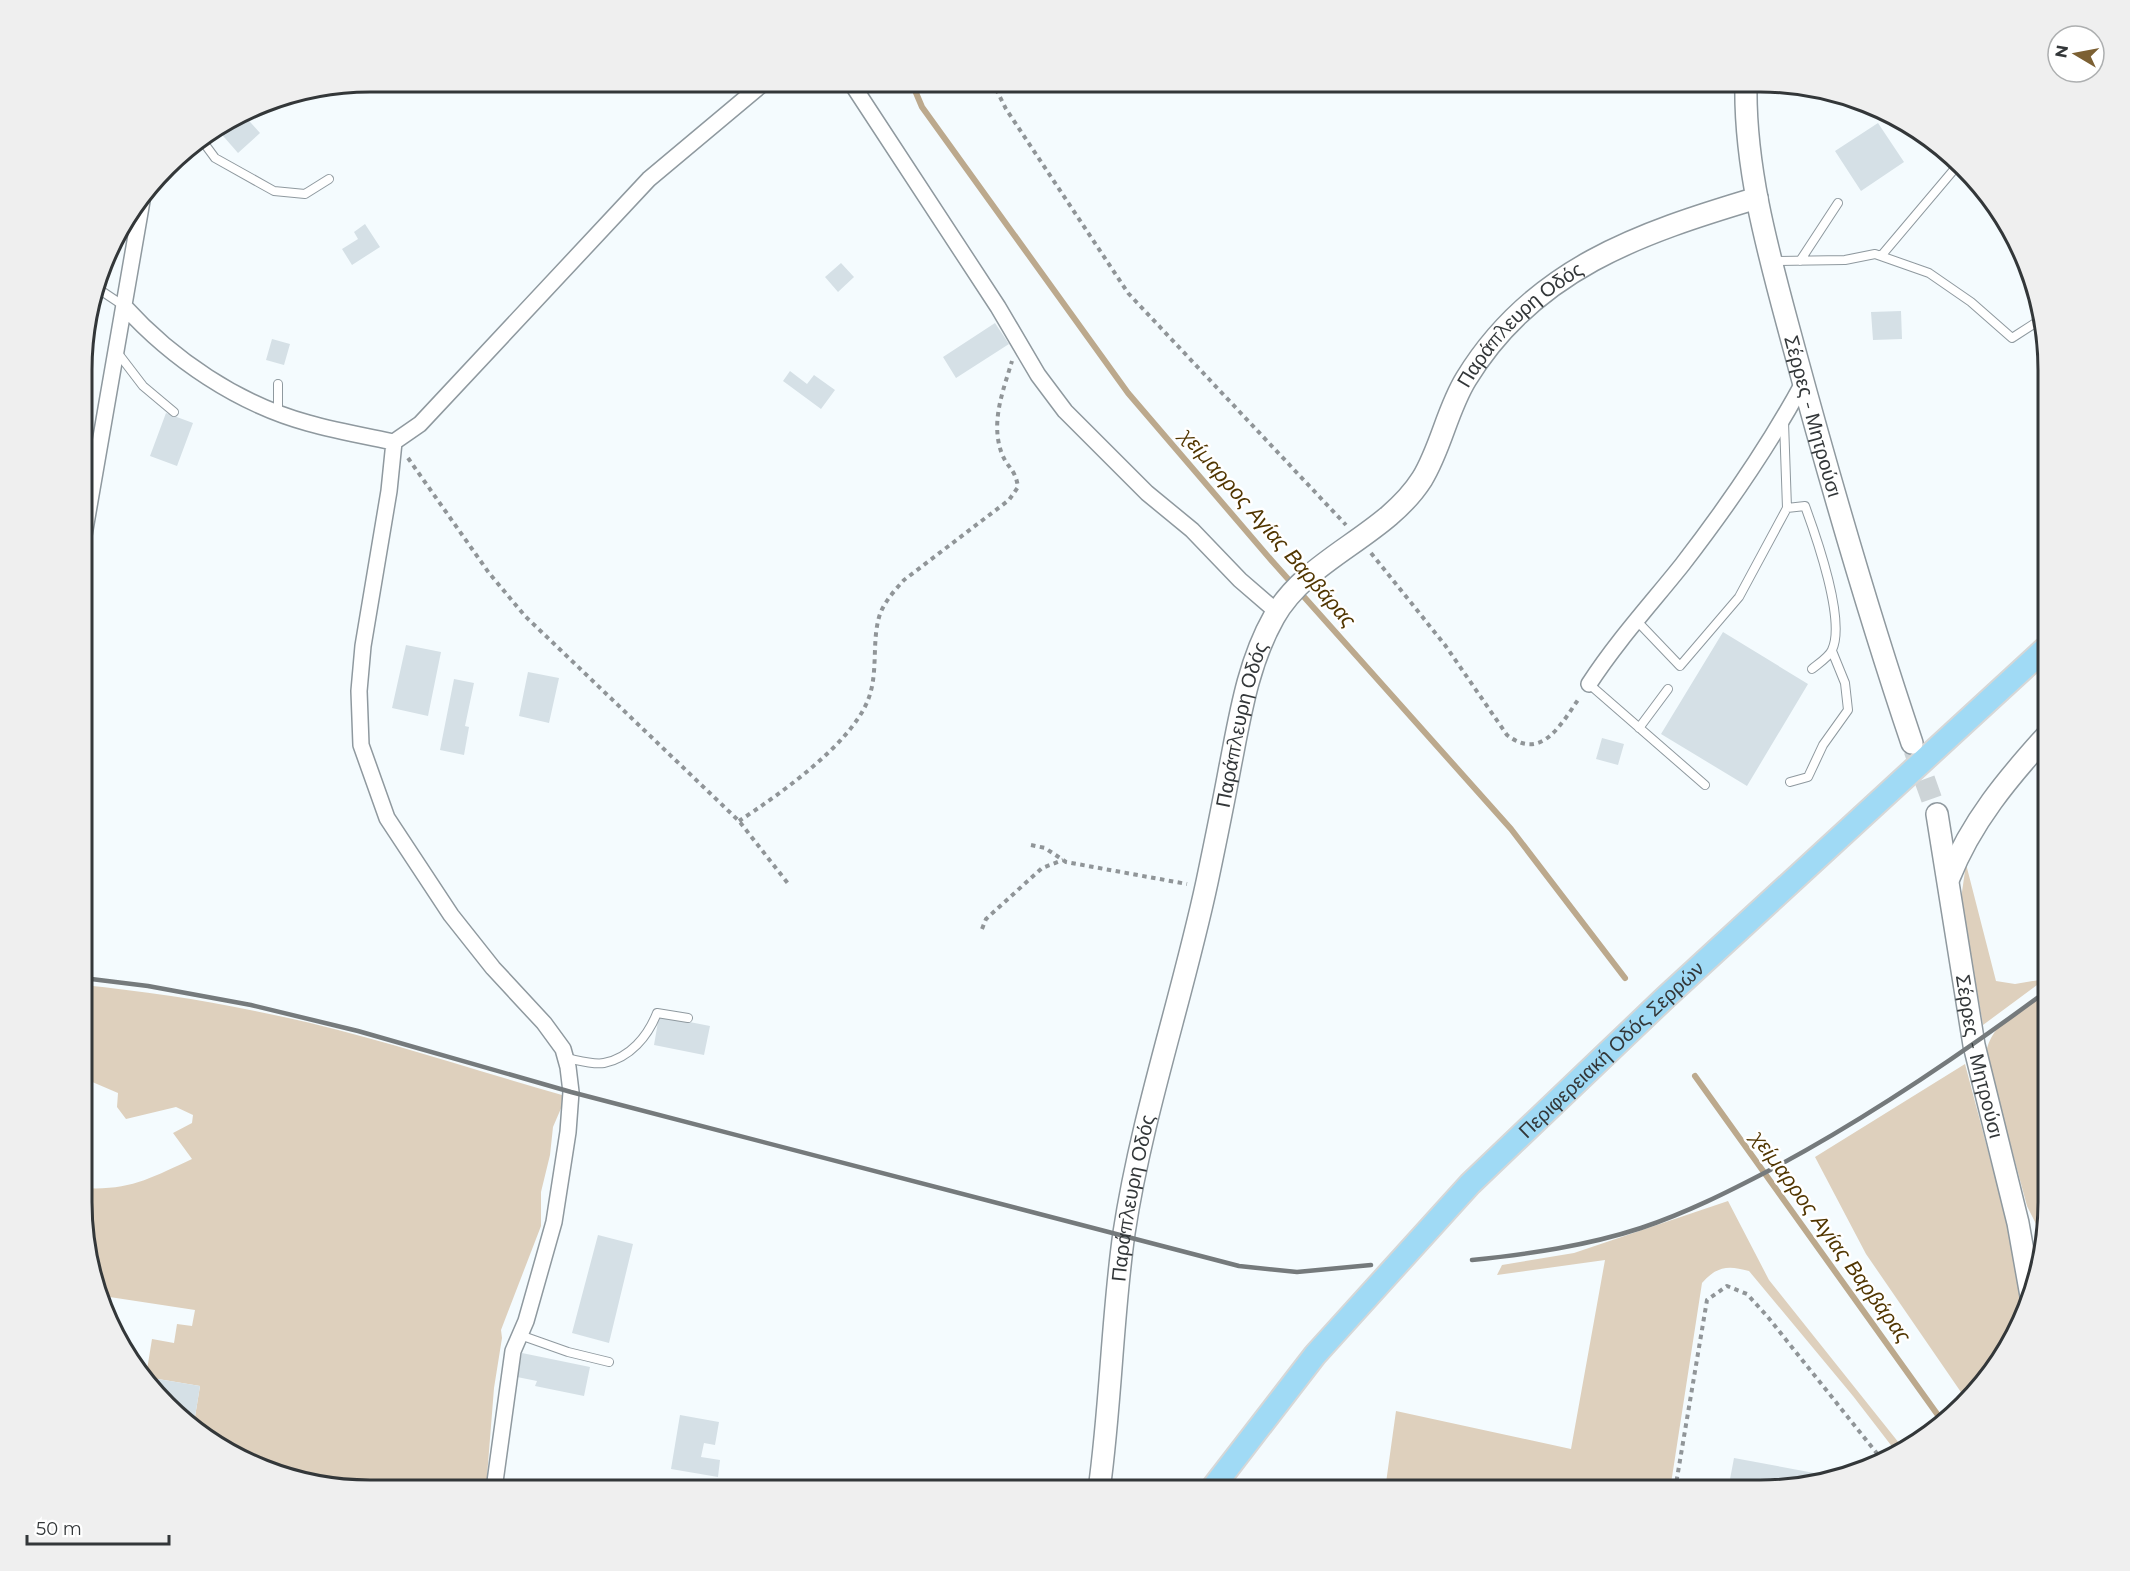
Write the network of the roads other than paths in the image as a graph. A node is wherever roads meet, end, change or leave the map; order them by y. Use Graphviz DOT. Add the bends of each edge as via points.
graph roads {
  1 [pos="753,92"];
  2 [pos="857,92"];
  3 [pos="1746,92"];
  4 [pos="205,145"];
  5 [pos="1954,170"];
  6 [pos="329,178"];
  7 [pos="1757,198"];
  8 [pos="1838,203"];
  9 [pos="140,212"];
  10 [pos="1881,256"];
  11 [pos="1772,261"];
  12 [pos="1800,261"];
  13 [pos="103,292"];
  14 [pos="124,306"];
  15 [pos="2034,324"];
  16 [pos="116,350"];
  17 [pos="1803,383"];
  18 [pos="278,384"];
  19 [pos="174,412"];
  20 [pos="278,413"];
  21 [pos="1784,419"];
  22 [pos="394,442"];
  23 [pos="92,489"];
  24 [pos="1787,508"];
  25 [pos="1283,605"];
  26 [pos="1636,620"];
  27 [pos="1832,651"];
  28 [pos="2038,655"];
  29 [pos="1812,669"];
  30 [pos="1589,684"];
  31 [pos="1668,689"];
  32 [pos="1639,728"];
  33 [pos="1912,743"];
  34 [pos="2038,745"];
  35 [pos="1790,782"];
  36 [pos="1705,785"];
  37 [pos="1937,814"];
  38 [pos="1949,878"];
  39 [pos="688,1018"];
  40 [pos="566,1058"];
  41 [pos="2028,1278"];
  42 [pos="520,1335"];
  43 [pos="609,1362"];
  44 [pos="495,1480"];
  45 [pos="1100,1480"];
  46 [pos="1219,1480"];
  1 -- 22 [label="street" via="649,179 420,424"];
  2 -- 25 [label="street" via="1065,411 1098,446"];
  3 -- 7 [label="street, Σέρρες - Μητρούσι"];
  4 -- 6 [label="lane" via="215,158 274,191 305,194"];
  5 -- 10 [label="lane"];
  7 -- 11 [label="street, Σέρρες - Μητρούσι"];
  7 -- 25 [label="street, Παράπλευρη Οδός" via="1634,238 1549,285 1505,328 1464,381 1421,480 1403,502 1329,560"];
  8 -- 12 [label="lane"];
  9 -- 14 [label="street"];
  10 -- 12 [label="lane"];
  10 -- 15 [label="lane" via="1929,273 1971,302 2012,338"];
  11 -- 12 [label="lane"];
  11 -- 17 [label="street, Σέρρες - Μητρούσι"];
  13 -- 14 [label="lane"];
  14 -- 16 [label="street"];
  14 -- 20 [label="street" via="150,334 192,367"];
  16 -- 19 [label="lane" via="143,386"];
  16 -- 23 [label="street"];
  17 -- 21 [label="street"];
  17 -- 33 [label="street, Σέρρες - Μητρούσι" via="1879,646"];
  18 -- 20 [label="lane"];
  20 -- 22 [label="street"];
  21 -- 24 [label="lane"];
  21 -- 26 [label="street" via="1683,564"];
  22 -- 40 [label="street" via="363,646 359,691 362,745 387,818 451,915 544,1023"];
  24 -- 26 [label="lane" via="1739,597 1680,666"];
  24 -- 27 [label="lane" via="1804,506 1822,550 1836,628"];
  25 -- 45 [label="street, Παράπλευρη Οδός" via="1256,658 1245,695 1206,888 1131,1192"];
  26 -- 30 [label="street"];
  27 -- 29 [label="lane"];
  27 -- 35 [label="lane" via="1845,683 1848,710 1823,745 1808,777"];
  28 -- 46 [label="main road, Περιφερειακή Οδός Σερρών" via="1666,997 1470,1184 1315,1355"];
  30 -- 32 [label="lane"];
  31 -- 32 [label="lane"];
  32 -- 36 [label="lane"];
  34 -- 38 [label="street" via="1998,791 1959,853"];
  37 -- 38 [label="street, Σέρρες - Μητρούσι"];
  38 -- 41 [label="street, Σέρρες - Μητρούσι" via="1974,1045"];
  39 -- 40 [label="lane" via="657,1013 649,1033 631,1050 603,1063"];
  40 -- 42 [label="street" via="571,1092 554,1222"];
  42 -- 43 [label="lane"];
  42 -- 44 [label="street" via="513,1351"];
}
